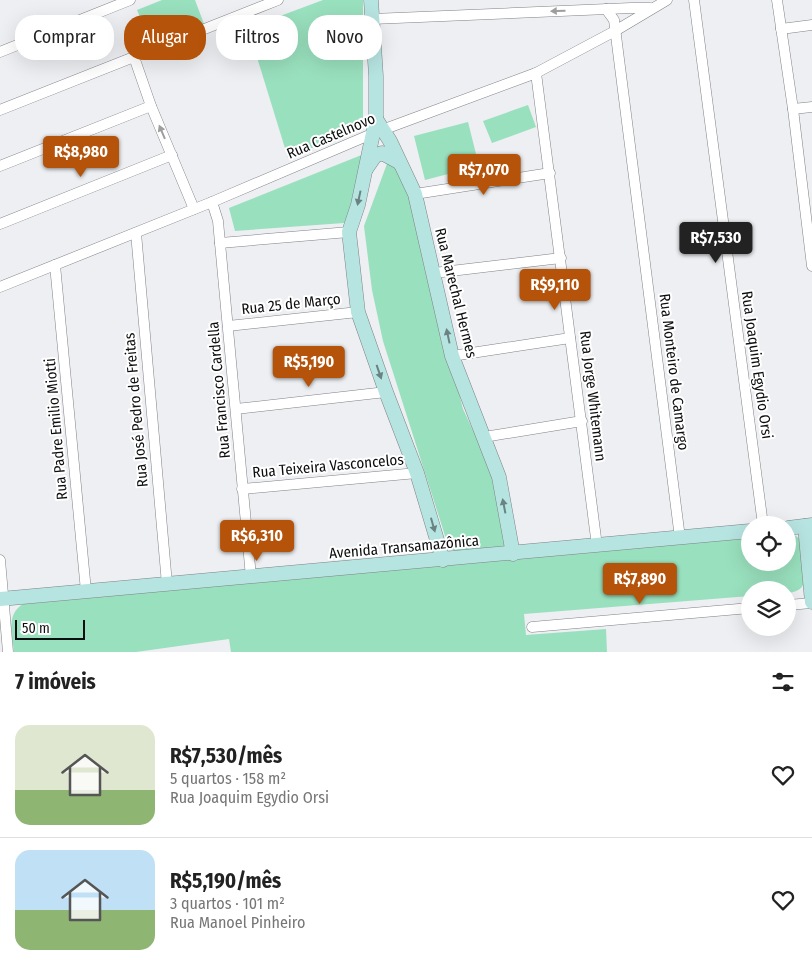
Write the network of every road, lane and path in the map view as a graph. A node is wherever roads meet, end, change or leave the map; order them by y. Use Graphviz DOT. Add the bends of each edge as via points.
graph roads {
  1 [pos="130,0"];
  2 [pos="278,0"];
  3 [pos="371,0"];
  4 [pos="667,0"];
  5 [pos="694,0"];
  6 [pos="777,0"];
  7 [pos="651,8"];
  8 [pos="606,9"];
  9 [pos="372,15"];
  10 [pos="382,19"];
  11 [pos="812,25"];
  12 [pos="206,28"];
  13 [pos="781,29"];
  14 [pos="614,31"];
  15 [pos="0,52"];
  16 [pos="126,60"];
  17 [pos="135,60"];
  18 [pos="375,60"];
  19 [pos="536,72"];
  20 [pos="151,106"];
  21 [pos="812,107"];
  22 [pos="793,109"];
  23 [pos="0,110"];
  24 [pos="378,127"];
  25 [pos="172,155"];
  26 [pos="399,162"];
  27 [pos="0,166"];
  28 [pos="365,170"];
  29 [pos="550,173"];
  30 [pos="807,191"];
  31 [pos="415,194"];
  32 [pos="212,202"];
  33 [pos="194,209"];
  34 [pos="0,224"];
  35 [pos="349,232"];
  36 [pos="136,233"];
  37 [pos="220,243"];
  38 [pos="561,258"];
  39 [pos="55,265"];
  40 [pos="812,266"];
  41 [pos="434,273"];
  42 [pos="0,287"];
  43 [pos="358,312"];
  44 [pos="228,326"];
  45 [pos="570,338"];
  46 [pos="452,356"];
  47 [pos="386,392"];
  48 [pos="236,409"];
  49 [pos="582,421"];
  50 [pos="484,437"];
  51 [pos="417,473"];
  52 [pos="242,489"];
  53 [pos="762,516"];
  54 [pos="809,526"];
  55 [pos="796,527"];
  56 [pos="741,532"];
  57 [pos="680,538"];
  58 [pos="598,546"];
  59 [pos="513,554"];
  60 [pos="0,560"];
  61 [pos="443,560"];
  62 [pos="251,577"];
  63 [pos="167,584"];
  64 [pos="86,591"];
  65 [pos="2,599"];
  66 [pos="812,603"];
  67 [pos="796,604"];
  68 [pos="741,609"];
  69 [pos="532,627"];
  70 [pos="8,652"];
  1 -- 15 [label="street"];
  2 -- 12 [label="street"];
  3 -- 9 [label="street"];
  4 -- 7 [label="street, Rua Castelnovo"];
  5 -- 53 [label="street, Rua Joaquim Egydio Orsi"];
  6 -- 13 [label="street"];
  7 -- 8 [label="street"];
  7 -- 14 [label="street, Rua Castelnovo"];
  8 -- 10 [label="street, one-way"];
  8 -- 14 [label="street, Rua Monteiro de Camargo" via="614,20"];
  11 -- 13 [label="street"];
  13 -- 22 [label="street"];
  14 -- 19 [label="street, Rua Castelnovo"];
  14 -- 57 [label="street, Rua Monteiro de Camargo"];
  16 -- 23 [label="street"];
  17 -- 20 [label="street"];
  18 -- 24 [label="street"];
  19 -- 24 [label="street, Rua Castelnovo"];
  19 -- 29 [label="street, Rua Jorge Whitemann"];
  25 -- 20 [label="street, one-way"];
  20 -- 27 [label="street"];
  21 -- 22 [label="street"];
  22 -- 30 [label="street"];
  24 -- 26 [label="street, Rua Marechal Hermes"];
  24 -- 28 [label="street"];
  24 -- 32 [label="street, Rua Castelnovo"];
  25 -- 33 [label="street"];
  25 -- 34 [label="street"];
  26 -- 28 [label="street" via="382,153 375,156"];
  26 -- 31 [label="street, Rua Marechal Hermes"];
  28 -- 35 [label="street, one-way"];
  29 -- 31 [label="street"];
  29 -- 38 [label="street, Rua Jorge Whitemann"];
  30 -- 40 [label="street"];
  31 -- 41 [label="street, Rua Marechal Hermes"];
  32 -- 33 [label="street, Rua Castelnovo"];
  32 -- 37 [label="street, Rua Francisco Cardella"];
  33 -- 36 [label="street, Rua Castelnovo"];
  35 -- 37 [label="street"];
  35 -- 43 [label="street"];
  36 -- 39 [label="street, Rua Castelnovo"];
  36 -- 63 [label="street, Rua José Pedro de Freitas"];
  37 -- 44 [label="street, Rua Francisco Cardella"];
  38 -- 41 [label="street"];
  38 -- 45 [label="street, Rua Jorge Whitemann"];
  39 -- 42 [label="street, Rua Castelnovo"];
  39 -- 64 [label="street, Rua Padre Emilio Miotti"];
  46 -- 41 [label="street, Rua Marechal Hermes, one-way"];
  43 -- 44 [label="street, Rua 25 de Março"];
  43 -- 47 [label="street, one-way"];
  44 -- 48 [label="street, Rua Francisco Cardella"];
  45 -- 46 [label="street"];
  45 -- 49 [label="street, Rua Jorge Whitemann"];
  46 -- 50 [label="street, Rua Marechal Hermes"];
  47 -- 48 [label="street"];
  47 -- 51 [label="street"];
  48 -- 52 [label="street, Rua Francisco Cardella"];
  49 -- 50 [label="street"];
  49 -- 58 [label="street, Rua Jorge Whitemann"];
  59 -- 50 [label="street, Rua Marechal Hermes, one-way" via="499,477"];
  51 -- 52 [label="street, Rua Teixeira Vasconcelos"];
  51 -- 61 [label="street, one-way"];
  52 -- 62 [label="street, Rua Francisco Cardella"];
  54 -- 55 [label="street"];
  54 -- 66 [label="street"];
  56 -- 57 [label="street, Avenida Transamazônica"];
  57 -- 58 [label="street, Avenida Transamazônica"];
  58 -- 59 [label="street, Avenida Transamazônica"];
  59 -- 61 [label="street, Avenida Transamazônica"];
  60 -- 65 [label="street"];
  61 -- 62 [label="street, Avenida Transamazônica"];
  62 -- 63 [label="street, Avenida Transamazônica"];
  63 -- 64 [label="street, Avenida Transamazônica"];
  64 -- 65 [label="street, Avenida Transamazônica"];
  65 -- 70 [label="street"];
  66 -- 67 [label="street"];
  68 -- 69 [label="street"];
}
